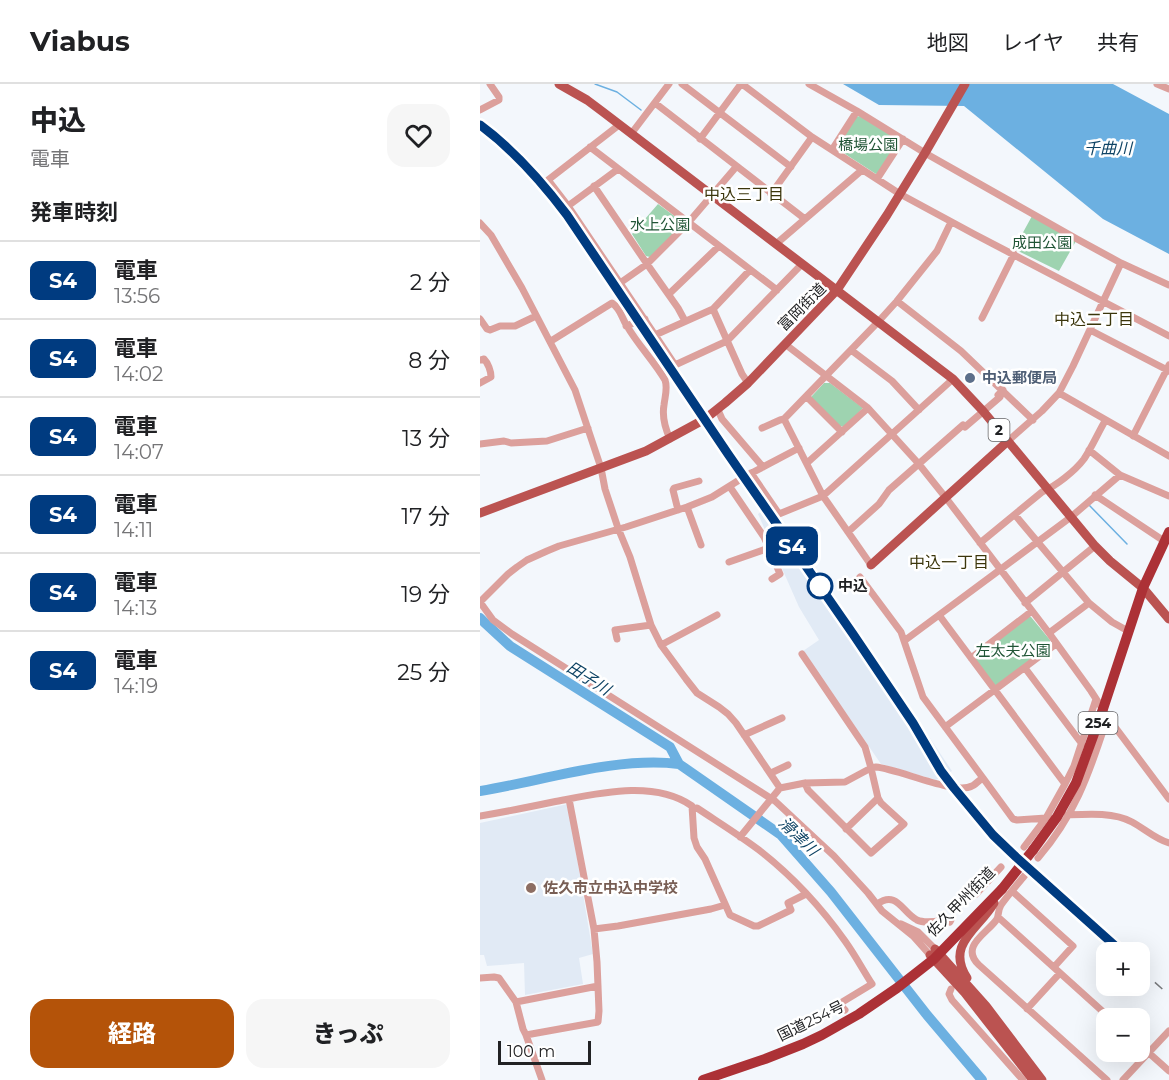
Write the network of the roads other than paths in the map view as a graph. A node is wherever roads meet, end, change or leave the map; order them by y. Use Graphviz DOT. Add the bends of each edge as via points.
graph roads {
  1 [pos="490,84"];
  2 [pos="559,84"];
  3 [pos="669,84"];
  4 [pos="682,84"];
  5 [pos="742,84"];
  6 [pos="809,84"];
  7 [pos="965,84"];
  8 [pos="1157,84"];
  9 [pos="1169,89"];
  10 [pos="655,103"];
  11 [pos="480,110"];
  12 [pos="857,111"];
  13 [pos="720,112"];
  14 [pos="619,125"];
  15 [pos="631,134"];
  16 [pos="812,137"];
  17 [pos="700,139"];
  18 [pos="903,139"];
  19 [pos="590,147"];
  20 [pos="832,150"];
  21 [pos="927,150"];
  22 [pos="736,167"];
  23 [pos="790,167"];
  24 [pos="618,169"];
  25 [pos="862,170"];
  26 [pos="877,179"];
  27 [pos="594,186"];
  28 [pos="771,194"];
  29 [pos="900,194"];
  30 [pos="712,195"];
  31 [pos="568,206"];
  32 [pos="805,219"];
  33 [pos="951,222"];
  34 [pos="480,223"];
  35 [pos="688,223"];
  36 [pos="776,244"];
  37 [pos="719,246"];
  38 [pos="1014,254"];
  39 [pos="1121,263"];
  40 [pos="647,264"];
  41 [pos="802,264"];
  42 [pos="750,270"];
  43 [pos="620,283"];
  44 [pos="1169,285"];
  45 [pos="777,290"];
  46 [pos="837,290"];
  47 [pos="669,294"];
  48 [pos="897,301"];
  49 [pos="1104,302"];
  50 [pos="713,309"];
  51 [pos="536,316"];
  52 [pos="982,318"];
  53 [pos="480,319"];
  54 [pos="645,319"];
  55 [pos="685,321"];
  56 [pos="878,322"];
  57 [pos="626,326"];
  58 [pos="483,329"];
  59 [pos="1090,330"];
  60 [pos="655,335"];
  61 [pos="1169,336"];
  62 [pos="550,341"];
  63 [pos="727,341"];
  64 [pos="785,344"];
  65 [pos="851,350"];
  66 [pos="480,360"];
  67 [pos="1168,368"];
  68 [pos="826,376"];
  69 [pos="953,379"];
  70 [pos="480,383"];
  71 [pos="748,383"];
  72 [pos="1003,390"];
  73 [pos="1059,393"];
  74 [pos="807,397"];
  75 [pos="868,408"];
  76 [pos="718,410"];
  77 [pos="919,410"];
  78 [pos="983,411"];
  79 [pos="784,419"];
  80 [pos="1033,420"];
  81 [pos="1106,421"];
  82 [pos="588,428"];
  83 [pos="762,429"];
  84 [pos="842,432"];
  85 [pos="892,434"];
  86 [pos="1133,436"];
  87 [pos="670,439"];
  88 [pos="1008,441"];
  89 [pos="480,444"];
  90 [pos="799,448"];
  91 [pos="1089,450"];
  92 [pos="1169,456"];
  93 [pos="807,463"];
  94 [pos="918,463"];
  95 [pos="763,467"];
  96 [pos="601,468"];
  97 [pos="751,473"];
  98 [pos="1119,475"];
  99 [pos="699,481"];
  100 [pos="730,487"];
  101 [pos="1048,489"];
  102 [pos="1095,495"];
  103 [pos="823,496"];
  104 [pos="1169,496"];
  105 [pos="946,498"];
  106 [pos="687,507"];
  107 [pos="678,510"];
  108 [pos="480,513"];
  109 [pos="1015,515"];
  110 [pos="1071,517"];
  111 [pos="618,528"];
  112 [pos="848,532"];
  113 [pos="1167,537"];
  114 [pos="1038,542"];
  115 [pos="980,543"];
  116 [pos="701,545"];
  117 [pos="1095,546"];
  118 [pos="769,548"];
  119 [pos="729,562"];
  120 [pos="870,565"];
  121 [pos="1000,570"];
  122 [pos="1063,573"];
  123 [pos="860,577"];
  124 [pos="772,579"];
  125 [pos="1143,588"];
  126 [pos="480,602"];
  127 [pos="1025,603"];
  128 [pos="1089,603"];
  129 [pos="1032,611"];
  130 [pos="717,615"];
  131 [pos="939,615"];
  132 [pos="1169,619"];
  133 [pos="651,625"];
  134 [pos="1128,631"];
  135 [pos="1049,633"];
  136 [pos="617,639"];
  137 [pos="904,641"];
  138 [pos="1056,644"];
  139 [pos="661,645"];
  140 [pos="802,654"];
  141 [pos="970,658"];
  142 [pos="1025,668"];
  143 [pos="995,691"];
  144 [pos="1103,709"];
  145 [pos="782,718"];
  146 [pos="945,727"];
  147 [pos="744,735"];
  148 [pos="1082,744"];
  149 [pos="788,765"];
  150 [pos="871,768"];
  151 [pos="771,773"];
  152 [pos="983,778"];
  153 [pos="805,783"];
  154 [pos="1065,784"];
  155 [pos="780,788"];
  156 [pos="878,798"];
  157 [pos="569,799"];
  158 [pos="770,799"];
  159 [pos="1169,799"];
  160 [pos="693,809"];
  161 [pos="1067,815"];
  162 [pos="480,816"];
  163 [pos="1048,818"];
  164 [pos="846,828"];
  165 [pos="740,836"];
  166 [pos="1169,843"];
  167 [pos="1032,852"];
  168 [pos="1001,867"];
  169 [pos="1025,875"];
  170 [pos="1003,889"];
  171 [pos="806,894"];
  172 [pos="976,894"];
  173 [pos="877,904"];
  174 [pos="725,905"];
  175 [pos="998,917"];
  176 [pos="950,922"];
  177 [pos="594,929"];
  178 [pos="935,954"];
  179 [pos="979,965"];
  180 [pos="1057,970"];
  181 [pos="969,973"];
  182 [pos="480,978"];
  183 [pos="598,986"];
  184 [pos="951,989"];
  185 [pos="516,1002"];
  186 [pos="986,1006"];
  187 [pos="1099,1008"];
  188 [pos="1027,1009"];
  189 [pos="844,1010"];
  190 [pos="1169,1031"];
  191 [pos="526,1035"];
  192 [pos="1150,1050"];
  193 [pos="1150,1054"];
  194 [pos="1139,1062"];
  195 [pos="1169,1071"];
  196 [pos="542,1080"];
  197 [pos="703,1080"];
  198 [pos="1023,1080"];
  199 [pos="1033,1080"];
  200 [pos="1042,1080"];
  201 [pos="1107,1080"];
  202 [pos="1123,1080"];
  1 -- 11 [label="street" via="499,100"];
  2 -- 14 [label="main road, 2"];
  3 -- 10 [label="street"];
  4 -- 13 [label="street"];
  5 -- 13 [label="street"];
  5 -- 16 [label="street"];
  6 -- 12 [label="street"];
  7 -- 21 [label="main road"];
  8 -- 9 [label="street"];
  10 -- 15 [label="street"];
  10 -- 17 [label="street"];
  12 -- 18 [label="street"];
  12 -- 20 [label="street"];
  13 -- 17 [label="street"];
  13 -- 23 [label="street"];
  14 -- 15 [label="main road, 2"];
  14 -- 19 [label="street"];
  15 -- 30 [label="main road, 2"];
  16 -- 20 [label="street"];
  16 -- 23 [label="street"];
  17 -- 22 [label="street"];
  18 -- 21 [label="street"];
  18 -- 26 [label="street"];
  19 -- 24 [label="street"];
  19 -- 31 [label="street" via="548,180"];
  20 -- 25 [label="street"];
  21 -- 29 [label="main road"];
  21 -- 39 [label="street"];
  22 -- 28 [label="street"];
  22 -- 30 [label="street"];
  23 -- 28 [label="street"];
  24 -- 27 [label="street"];
  24 -- 35 [label="street"];
  25 -- 26 [label="street"];
  25 -- 32 [label="street"];
  26 -- 29 [label="street"];
  27 -- 31 [label="street"];
  27 -- 40 [label="street"];
  28 -- 32 [label="street"];
  29 -- 33 [label="street"];
  29 -- 46 [label="main road"];
  30 -- 35 [label="street"];
  30 -- 36 [label="main road, 2"];
  31 -- 43 [label="street"];
  32 -- 36 [label="street"];
  33 -- 38 [label="street"];
  33 -- 48 [label="street" via="937,251"];
  34 -- 51 [label="street" via="491,235"];
  35 -- 37 [label="street"];
  35 -- 40 [label="street"];
  36 -- 41 [label="main road, 2"];
  37 -- 42 [label="street"];
  37 -- 47 [label="street"];
  38 -- 49 [label="street"];
  38 -- 52 [label="street"];
  39 -- 44 [label="street"];
  39 -- 49 [label="street"];
  40 -- 43 [label="street"];
  40 -- 47 [label="street"];
  41 -- 45 [label="street"];
  41 -- 46 [label="main road, 2"];
  42 -- 45 [label="street"];
  42 -- 50 [label="street"];
  43 -- 54 [label="street"];
  45 -- 63 [label="street"];
  46 -- 56 [label="main road, 富岡街道 / 2"];
  46 -- 64 [label="main road, 富岡街道"];
  47 -- 55 [label="street"];
  48 -- 56 [label="street"];
  48 -- 72 [label="street"];
  49 -- 59 [label="street"];
  49 -- 61 [label="street"];
  50 -- 55 [label="street"];
  50 -- 63 [label="street"];
  51 -- 58 [label="street" via="512,327"];
  51 -- 62 [label="street"];
  53 -- 58 [label="street"];
  54 -- 57 [label="street"];
  54 -- 60 [label="street"];
  55 -- 60 [label="street"];
  56 -- 65 [label="street"];
  56 -- 69 [label="main road, 富岡街道 / 2"];
  57 -- 62 [label="street" via="620,309 612,303"];
  57 -- 87 [label="street" via="667,385 664,418"];
  59 -- 67 [label="street"];
  59 -- 73 [label="street"];
  60 -- 63 [label="street" via="675,365"];
  62 -- 82 [label="street" via="575,390"];
  63 -- 71 [label="street"];
  64 -- 68 [label="street"];
  64 -- 71 [label="main road, 富岡街道"];
  65 -- 68 [label="street"];
  65 -- 77 [label="street" via="892,381"];
  66 -- 70 [label="street" via="486,361 491,377"];
  67 -- 86 [label="street"];
  68 -- 74 [label="street"];
  68 -- 75 [label="street"];
  69 -- 77 [label="street"];
  69 -- 78 [label="main road, 富岡街道 / 2"];
  71 -- 76 [label="main road, 富岡街道"];
  72 -- 78 [label="street"];
  72 -- 80 [label="street"];
  73 -- 80 [label="street"];
  73 -- 81 [label="street"];
  74 -- 79 [label="street"];
  74 -- 84 [label="street"];
  75 -- 84 [label="street"];
  75 -- 85 [label="street"];
  76 -- 87 [label="main road, 富岡街道"];
  76 -- 95 [label="street"];
  77 -- 85 [label="street"];
  78 -- 88 [label="main road, 富岡街道 / 2"];
  78 -- 94 [label="street"];
  79 -- 83 [label="street"];
  79 -- 90 [label="street"];
  80 -- 88 [label="street"];
  81 -- 86 [label="street"];
  81 -- 91 [label="street"];
  82 -- 89 [label="street" via="547,441"];
  82 -- 96 [label="street"];
  84 -- 93 [label="street"];
  85 -- 94 [label="street"];
  85 -- 103 [label="street"];
  86 -- 92 [label="street"];
  87 -- 96 [label="main road, 富岡街道"];
  88 -- 101 [label="main road, 富岡街道 / 2"];
  88 -- 105 [label="main road"];
  90 -- 93 [label="street"];
  90 -- 95 [label="street"];
  91 -- 98 [label="street"];
  91 -- 101 [label="street" via="1078,466"];
  93 -- 103 [label="street"];
  94 -- 105 [label="street"];
  94 -- 112 [label="street"];
  95 -- 97 [label="street"];
  96 -- 108 [label="main road, 富岡街道"];
  96 -- 111 [label="street"];
  97 -- 100 [label="street"];
  97 -- 103 [label="street" via="779,514"];
  98 -- 102 [label="street"];
  98 -- 104 [label="street"];
  99 -- 107 [label="street" via="674,488"];
  100 -- 106 [label="street"];
  100 -- 118 [label="street"];
  101 -- 109 [label="street"];
  101 -- 110 [label="main road, 富岡街道 / 2"];
  102 -- 110 [label="street"];
  102 -- 113 [label="street"];
  103 -- 112 [label="street"];
  105 -- 115 [label="street"];
  105 -- 120 [label="main road"];
  106 -- 107 [label="street"];
  106 -- 116 [label="street"];
  107 -- 111 [label="street"];
  109 -- 114 [label="street"];
  109 -- 115 [label="street"];
  110 -- 114 [label="street"];
  110 -- 117 [label="main road, 富岡街道 / 2"];
  111 -- 126 [label="street" via="527,560"];
  111 -- 133 [label="street"];
  112 -- 120 [label="street"];
  113 -- 125 [label="highway, 佐久甲州街道 / 254"];
  114 -- 121 [label="street"];
  114 -- 122 [label="street"];
  115 -- 121 [label="street"];
  117 -- 122 [label="street"];
  117 -- 125 [label="main road, 富岡街道 / 2"];
  118 -- 119 [label="street"];
  118 -- 124 [label="street" via="780,574"];
  121 -- 127 [label="street"];
  121 -- 131 [label="street"];
  122 -- 127 [label="street"];
  122 -- 128 [label="street"];
  123 -- 137 [label="street"];
  125 -- 132 [label="main road, 富岡街道"];
  125 -- 134 [label="highway, 佐久甲州街道 / 254"];
  126 -- 158 [label="street" via="494,620 517,638"];
  127 -- 129 [label="street"];
  128 -- 134 [label="street"];
  128 -- 135 [label="street"];
  129 -- 135 [label="street"];
  129 -- 141 [label="street"];
  130 -- 139 [label="street"];
  131 -- 137 [label="street"];
  131 -- 141 [label="street"];
  133 -- 136 [label="street" via="615,626"];
  133 -- 139 [label="street"];
  134 -- 144 [label="highway, 佐久甲州街道 / 254"];
  135 -- 138 [label="street"];
  137 -- 146 [label="street" via="923,697"];
  138 -- 142 [label="street"];
  138 -- 144 [label="street"];
  139 -- 147 [label="street" via="697,693 728,714"];
  140 -- 150 [label="street" via="865,747"];
  141 -- 143 [label="street"];
  142 -- 143 [label="street"];
  142 -- 148 [label="street"];
  143 -- 146 [label="street"];
  143 -- 154 [label="street"];
  144 -- 148 [label="street"];
  144 -- 159 [label="street"];
  144 -- 161 [label="street" via="1105,725 1088,777"];
  144 -- 167 [label="highway, 佐久甲州街道 / 254" via="1076,783"];
  145 -- 147 [label="street"];
  146 -- 152 [label="street"];
  147 -- 151 [label="street"];
  148 -- 154 [label="street"];
  149 -- 151 [label="street"];
  150 -- 152 [label="street" via="954,788 971,787"];
  150 -- 153 [label="street" via="845,782"];
  150 -- 156 [label="street"];
  151 -- 155 [label="street"];
  152 -- 163 [label="street" via="1013,819"];
  153 -- 155 [label="street"];
  153 -- 164 [label="street"];
  154 -- 163 [label="street"];
  155 -- 158 [label="street"];
  156 -- 164 [label="street"];
  156 -- 164 [label="street" via="904,824 871,853"];
  157 -- 160 [label="street" via="617,791 654,792 676,798"];
  157 -- 162 [label="street"];
  157 -- 177 [label="street"];
  158 -- 165 [label="street"];
  158 -- 173 [label="street" via="834,856"];
  160 -- 165 [label="street"];
  160 -- 174 [label="street" via="694,838"];
  161 -- 166 [label="street" via="1122,818"];
  161 -- 167 [label="street"];
  163 -- 167 [label="street"];
  165 -- 171 [label="street"];
  167 -- 170 [label="highway, 佐久甲州街道 / 254, bridge"];
  168 -- 172 [label="street"];
  169 -- 170 [label="street"];
  170 -- 175 [label="street"];
  170 -- 178 [label="highway, 佐久甲州街道 / 254"];
  170 -- 180 [label="street" via="1073,946"];
  170 -- 186 [label="main road" via="963,942 960,955 964,973"];
  171 -- 174 [label="street" via="788,903 791,910 758,926 730,915"];
  171 -- 189 [label="street" via="845,942 872,984 839,1004"];
  173 -- 176 [label="street" via="890,898 920,922"];
  173 -- 178 [label="street" via="894,921 918,932"];
  174 -- 177 [label="street"];
  175 -- 179 [label="street" via="971,943 972,955"];
  175 -- 180 [label="street"];
  177 -- 183 [label="street"];
  178 -- 186 [label="main road, 佐久甲州街道"];
  178 -- 197 [label="highway, 国道254号 / 254" via="886,997 838,1026 803,1044"];
  178 -- 199 [label="main road, 佐久甲州街道"];
  179 -- 181 [label="street"];
  179 -- 188 [label="street"];
  180 -- 187 [label="street"];
  180 -- 188 [label="street"];
  182 -- 185 [label="street" via="499,978"];
  183 -- 185 [label="street"];
  183 -- 191 [label="street" via="598,1022"];
  184 -- 198 [label="street" via="952,1000"];
  185 -- 191 [label="street"];
  186 -- 200 [label="main road, 佐久甲州街道"];
  188 -- 201 [label="street"];
  190 -- 192 [label="street"];
  191 -- 196 [label="street"];
  193 -- 195 [label="street"];
  194 -- 202 [label="street"];
}
